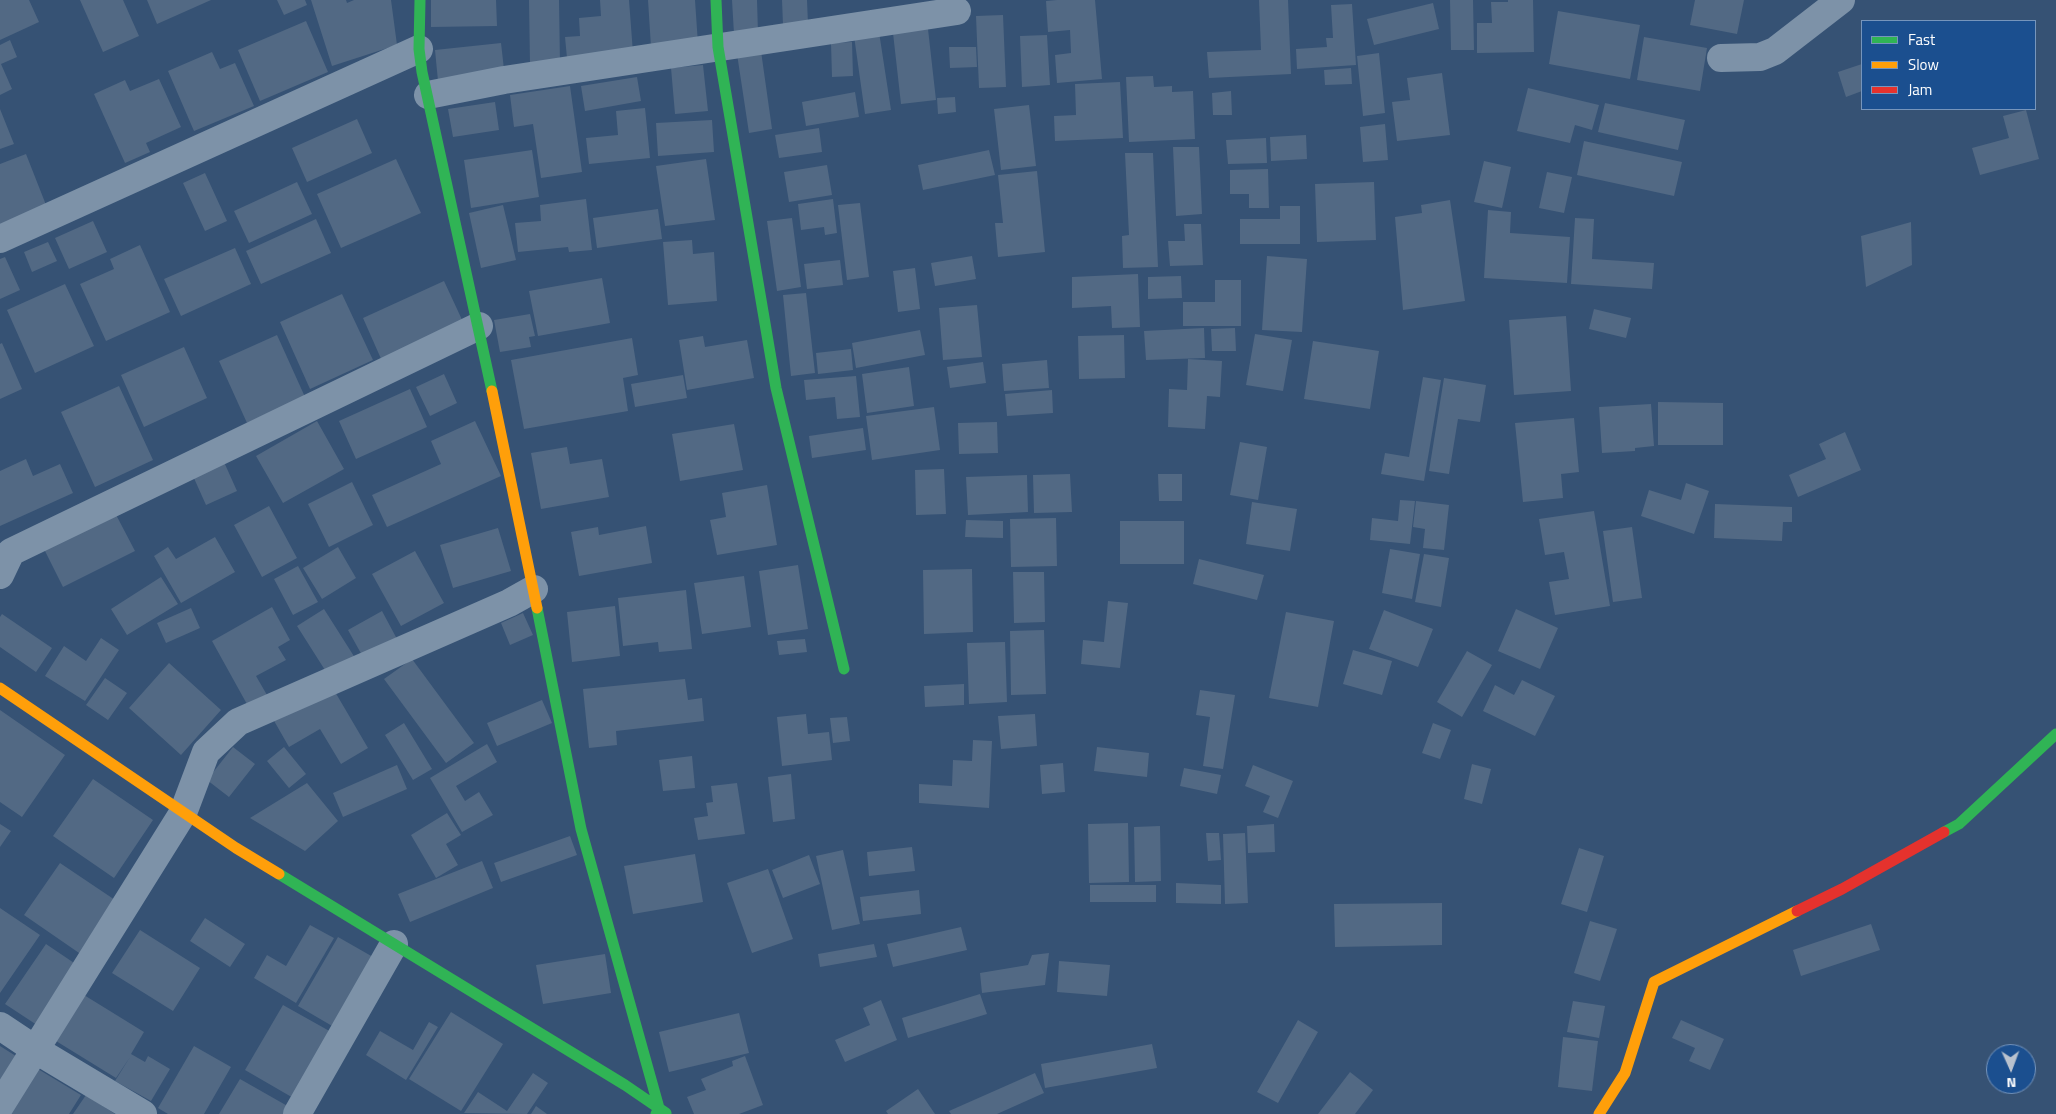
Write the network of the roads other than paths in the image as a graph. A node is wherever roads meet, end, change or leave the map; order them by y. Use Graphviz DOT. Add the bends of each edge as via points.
graph roads {
  1 [pos="420,0"];
  2 [pos="716,0"];
  3 [pos="1841,0"];
  4 [pos="957,11"];
  5 [pos="718,47"];
  6 [pos="419,49"];
  7 [pos="1721,58"];
  8 [pos="428,95"];
  9 [pos="0,239"];
  10 [pos="479,326"];
  11 [pos="4,556"];
  12 [pos="534,589"];
  13 [pos="844,669"];
  14 [pos="0,688"];
  15 [pos="2056,734"];
  16 [pos="183,812"];
  17 [pos="394,944"];
  18 [pos="0,1026"];
  19 [pos="36,1050"];
  20 [pos="0,1106"];
  21 [pos="661,1112"];
  22 [pos="143,1114"];
  23 [pos="297,1114"];
  24 [pos="1599,1114"];
  1 -- 6 [label="street"];
  2 -- 5 [label="street"];
  3 -- 7 [label="street" via="1775,51 1760,57"];
  4 -- 5 [label="street"];
  5 -- 8 [label="street"];
  5 -- 13 [label="street" via="776,388"];
  6 -- 8 [label="street"];
  6 -- 9 [label="street"];
  8 -- 10 [label="street"];
  10 -- 11 [label="street"];
  10 -- 12 [label="street"];
  12 -- 16 [label="street" via="509,603 238,722 206,752"];
  12 -- 21 [label="street" via="581,829"];
  14 -- 16 [label="street"];
  15 -- 24 [label="street" via="1959,824 1842,889 1654,982 1625,1073"];
  16 -- 17 [label="street"];
  16 -- 19 [label="street"];
  17 -- 21 [label="street" via="625,1085"];
  17 -- 23 [label="street"];
  18 -- 19 [label="street"];
  19 -- 20 [label="street"];
  19 -- 22 [label="street"];
}
